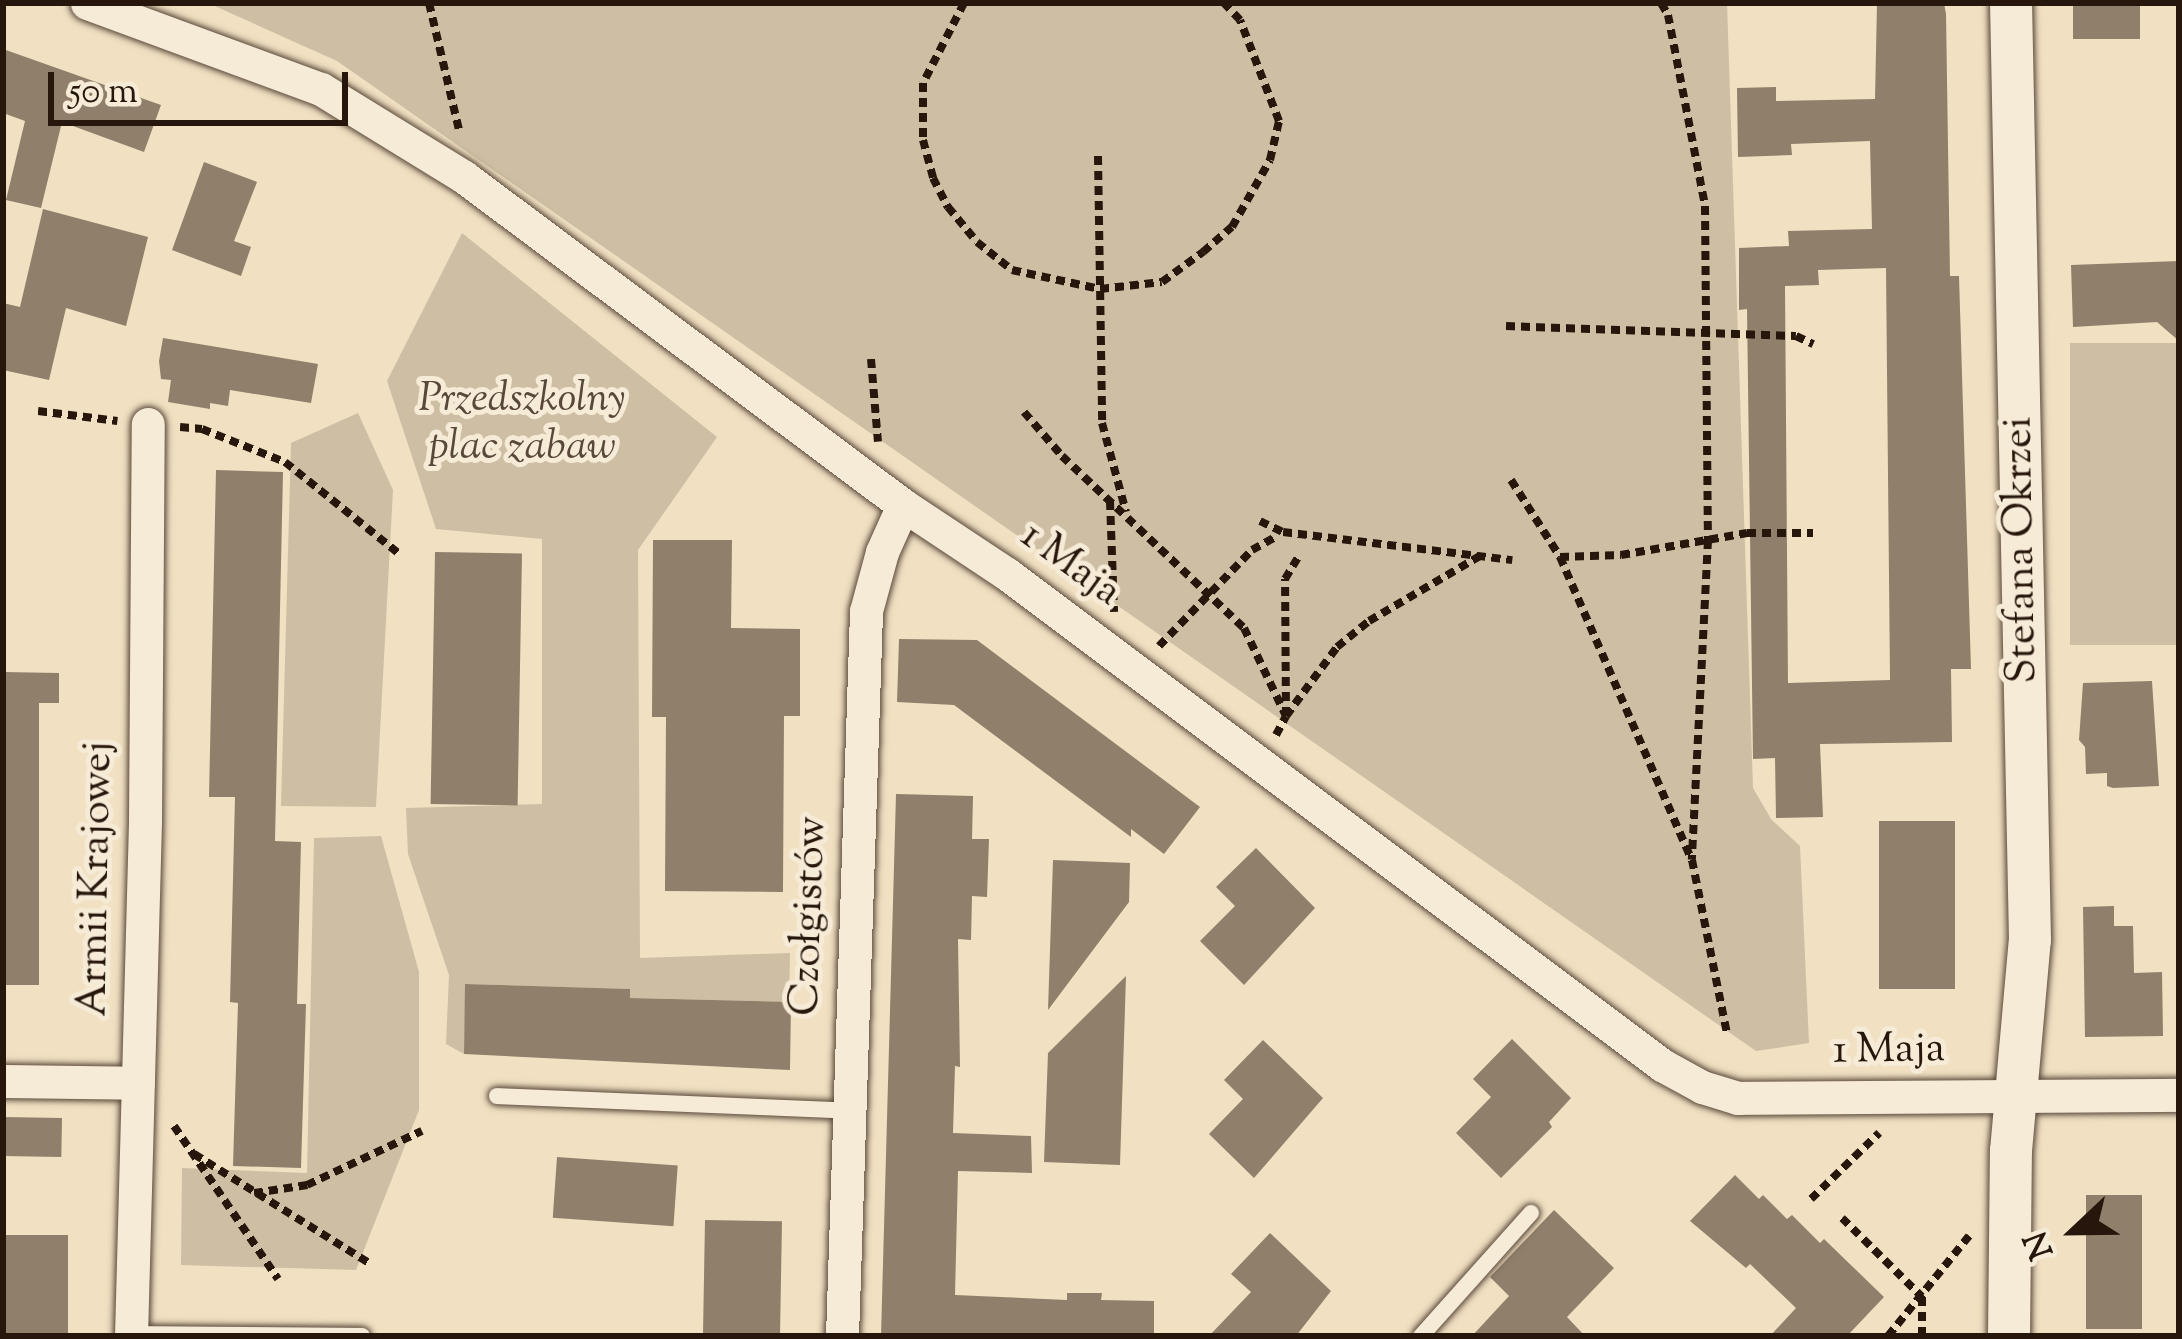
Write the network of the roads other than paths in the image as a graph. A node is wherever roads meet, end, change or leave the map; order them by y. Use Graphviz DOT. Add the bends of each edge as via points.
graph roads {
  1 [pos="87,3"];
  2 [pos="2011,3"];
  3 [pos="148,424"];
  4 [pos="903,505"];
  5 [pos="3,1081"];
  6 [pos="138,1084"];
  7 [pos="2179,1095"];
  8 [pos="497,1096"];
  9 [pos="2017,1097"];
  10 [pos="849,1111"];
  11 [pos="1531,1213"];
  12 [pos="130,1335"];
  13 [pos="362,1336"];
  14 [pos="842,1336"];
  15 [pos="1421,1336"];
  16 [pos="2009,1336"];
  1 -- 4 [label="street, 1 Maja" via="322,89 382,124"];
  2 -- 9 [label="street, Stefana Okrzei" via="2030,940"];
  3 -- 6 [label="street, Armii Krajowej"];
  4 -- 9 [label="street, 1 Maja" via="1007,574 1662,1065 1738,1098"];
  4 -- 10 [label="street, Czołgistów" via="866,611"];
  5 -- 6 [label="street"];
  6 -- 12 [label="street, Armii Krajowej"];
  7 -- 9 [label="street, 1 Maja"];
  8 -- 10 [label="lane"];
  9 -- 16 [label="street, Stefana Okrzei"];
  10 -- 14 [label="street, Czołgistów"];
  11 -- 15 [label="lane"];
  12 -- 13 [label="lane"];
}
